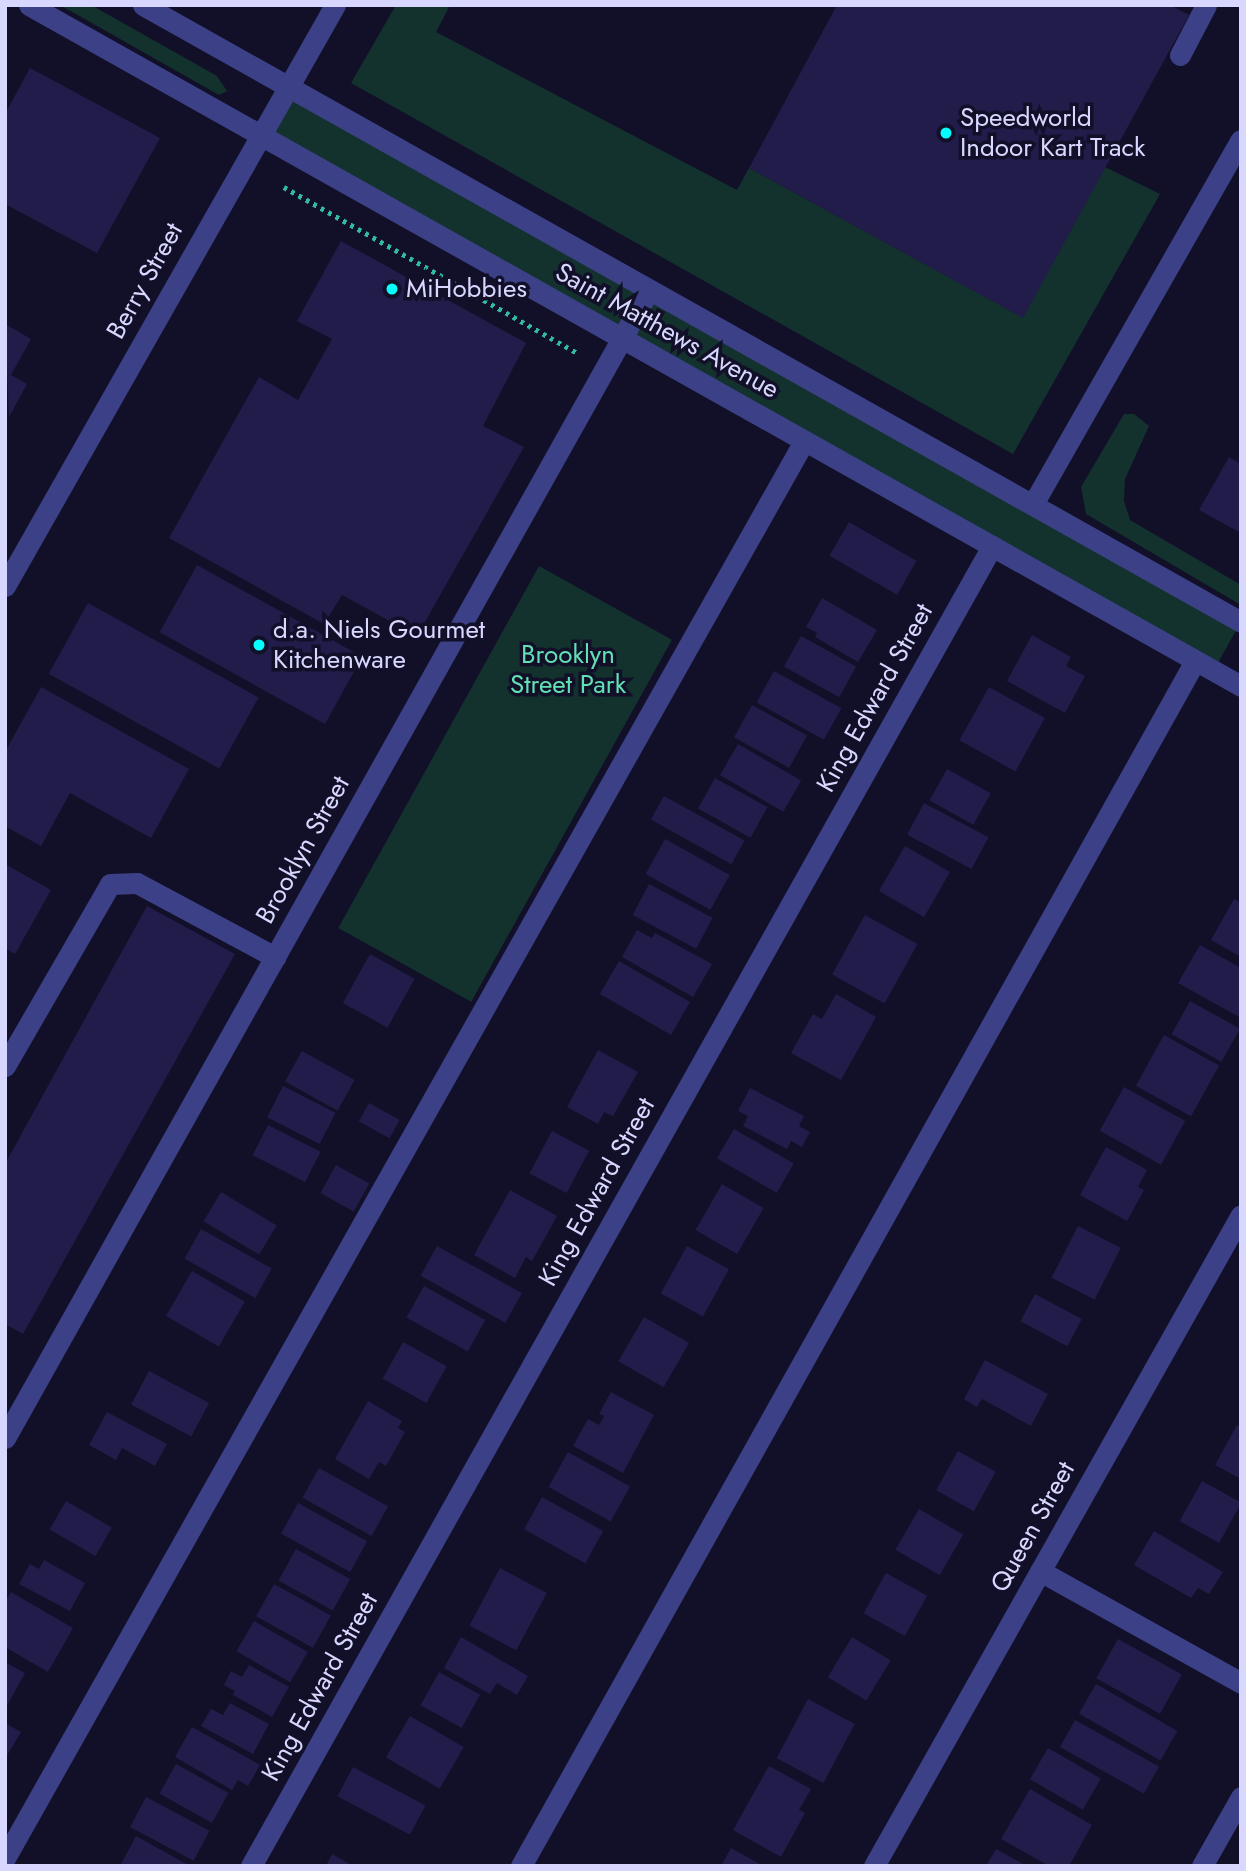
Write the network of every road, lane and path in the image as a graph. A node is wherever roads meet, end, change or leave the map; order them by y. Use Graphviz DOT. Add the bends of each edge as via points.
graph roads {
  1 [pos="29,5"];
  2 [pos="143,5"];
  3 [pos="335,5"];
  4 [pos="1206,5"];
  5 [pos="1180,55"];
  6 [pos="288,86"];
  7 [pos="260,135"];
  8 [pos="1241,140"];
  9 [pos="285,187"];
  10 [pos="649,290"];
  11 [pos="622,339"];
  12 [pos="605,368"];
  13 [pos="804,441"];
  14 [pos="1032,504"];
  15 [pos="992,546"];
  16 [pos="5,586"];
  17 [pos="1241,622"];
  18 [pos="1195,661"];
  19 [pos="1241,686"];
  20 [pos="275,957"];
  21 [pos="5,1066"];
  22 [pos="1241,1215"];
  23 [pos="5,1438"];
  24 [pos="1040,1571"];
  25 [pos="1241,1683"];
  26 [pos="1241,1797"];
  27 [pos="5,1858"];
  28 [pos="251,1866"];
  29 [pos="521,1866"];
  30 [pos="874,1866"];
  31 [pos="1202,1866"];
  1 -- 7 [label="street, Saint Matthews Avenue"];
  2 -- 6 [label="street, Saint Matthews Avenue"];
  3 -- 6 [label="street, Berry Street"];
  4 -- 5 [label="street"];
  6 -- 7 [label="street, Berry Street"];
  6 -- 10 [label="street, Saint Matthews Avenue"];
  7 -- 11 [label="street, Saint Matthews Avenue"];
  7 -- 16 [label="street, Berry Street"];
  8 -- 14 [label="street"];
  9 -- 12 [label="path"];
  10 -- 11 [label="street, Brooklyn Street"];
  10 -- 14 [label="street, Saint Matthews Avenue"];
  11 -- 12 [label="street, Brooklyn Street"];
  11 -- 13 [label="street, Saint Matthews Avenue"];
  12 -- 20 [label="street, Brooklyn Street"];
  13 -- 15 [label="street, Saint Matthews Avenue"];
  13 -- 27 [label="street"];
  14 -- 17 [label="street, Saint Matthews Avenue"];
  15 -- 18 [label="street, Saint Matthews Avenue"];
  15 -- 28 [label="street, King Edward Street"];
  18 -- 19 [label="street, Saint Matthews Avenue"];
  18 -- 29 [label="street"];
  20 -- 21 [label="street" via="137,883 110,884"];
  20 -- 23 [label="street, Brooklyn Street"];
  22 -- 24 [label="street, Queen Street"];
  24 -- 25 [label="street"];
  24 -- 30 [label="street, Queen Street"];
  26 -- 31 [label="street"];
}
